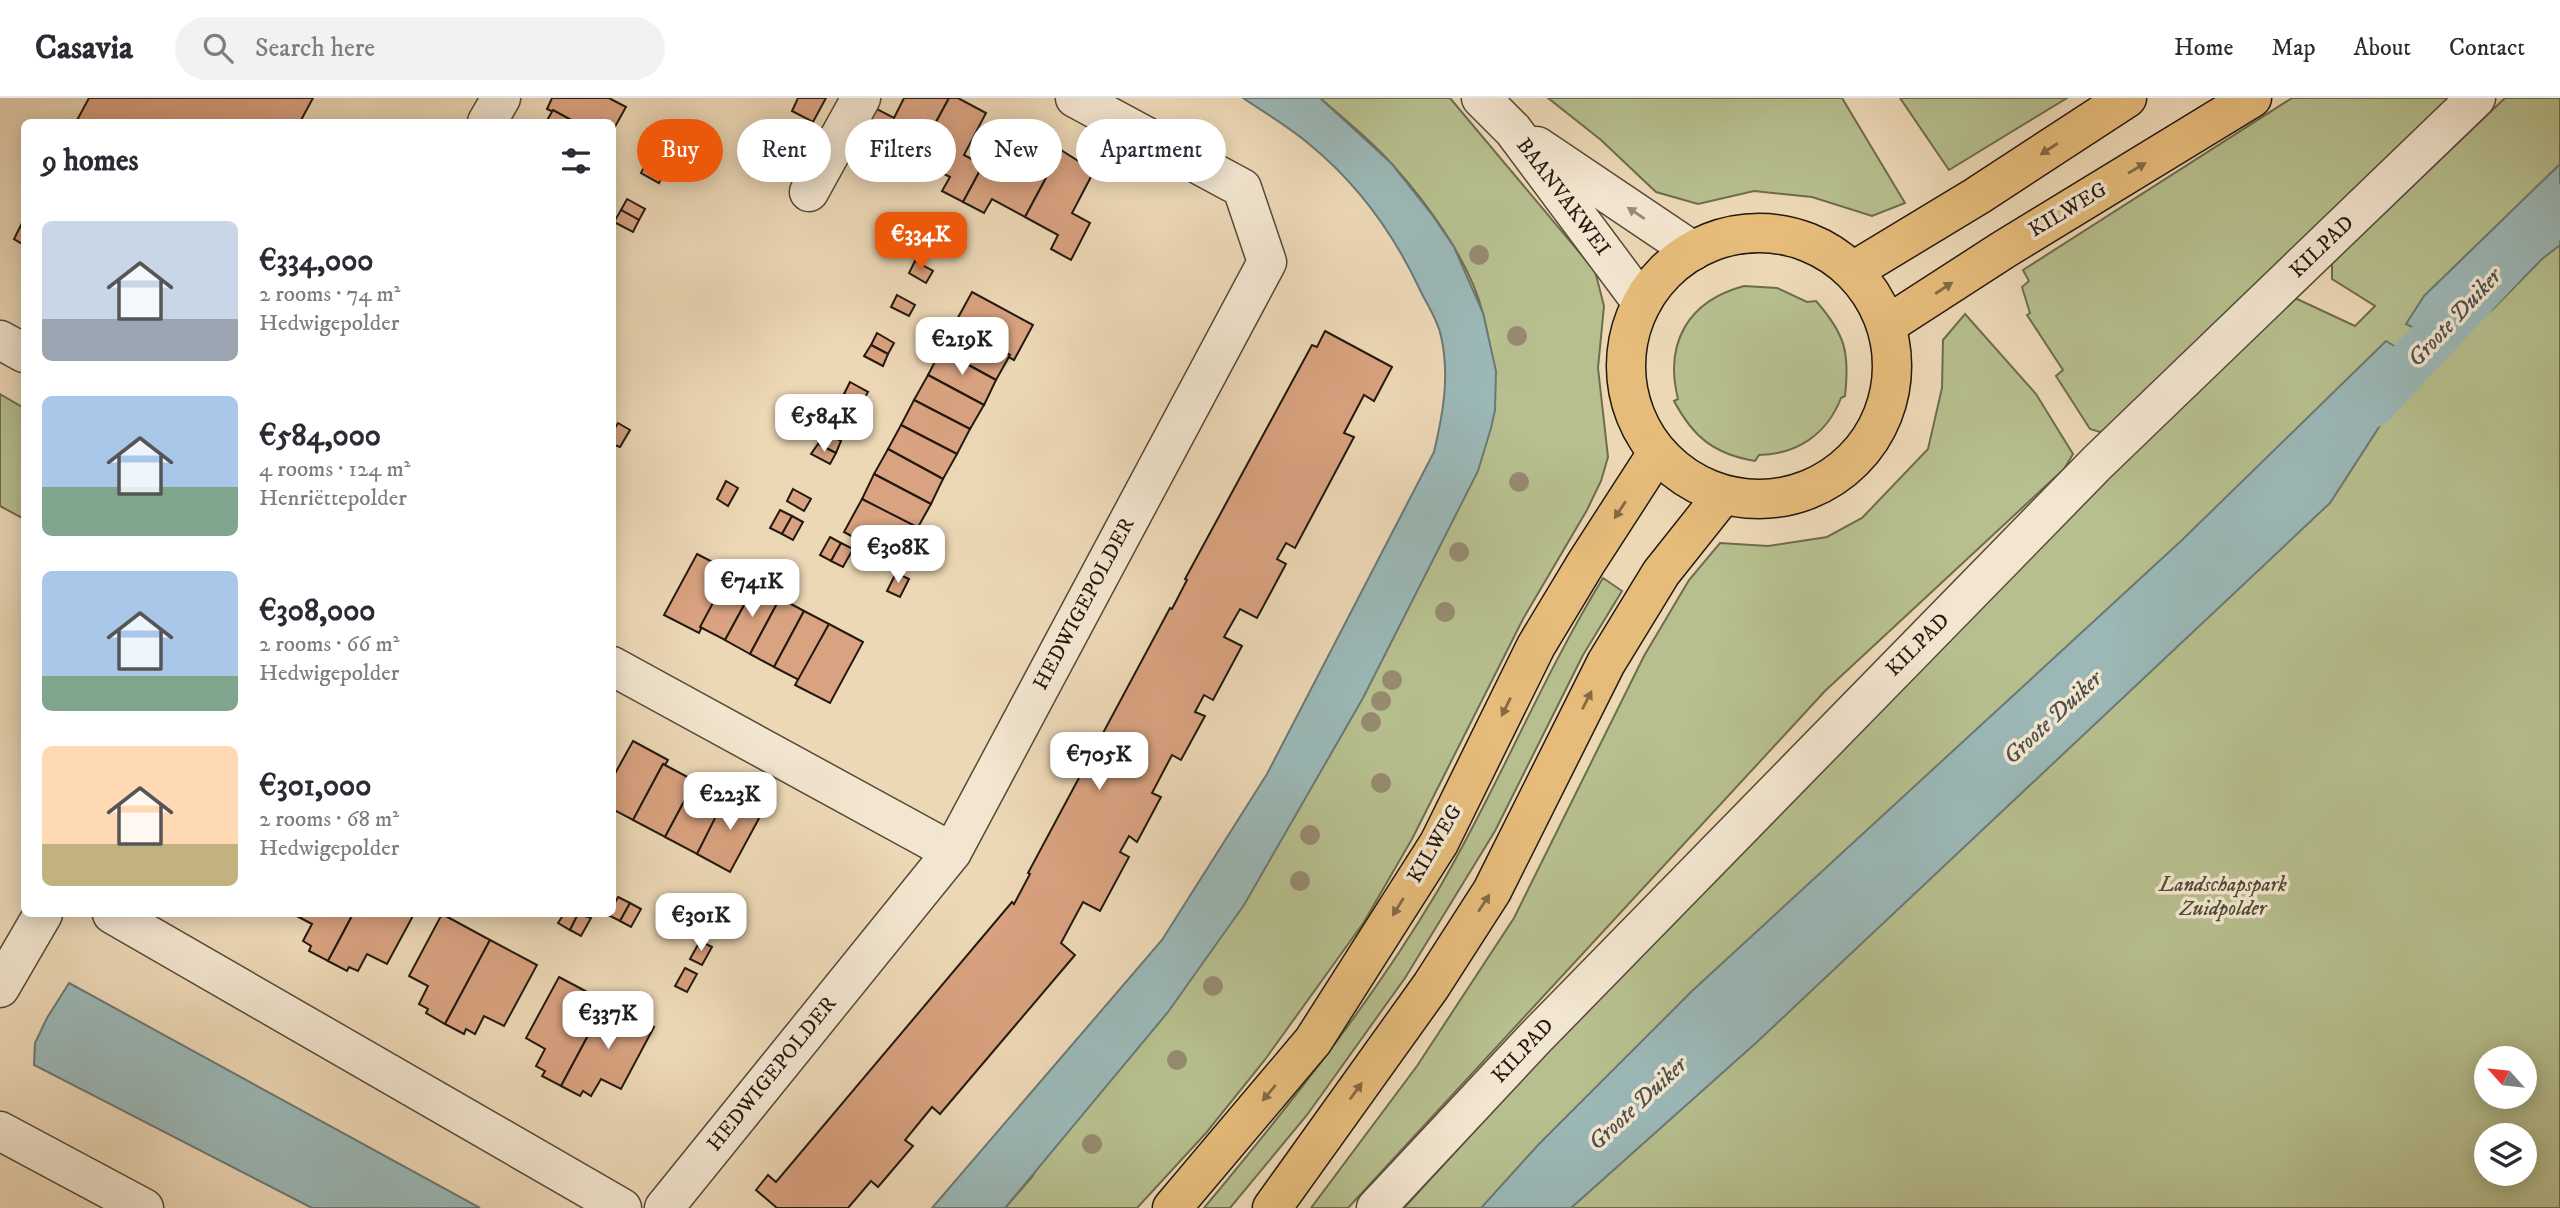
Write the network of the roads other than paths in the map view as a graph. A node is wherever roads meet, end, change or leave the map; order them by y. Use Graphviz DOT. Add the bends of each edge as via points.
graph roads {
  1 [pos="501,98"];
  2 [pos="861,98"];
  3 [pos="1075,98"];
  4 [pos="1481,98"];
  5 [pos="2127,98"];
  6 [pos="2252,98"];
  7 [pos="2476,98"];
  8 [pos="489,119"];
  9 [pos="1513,130"];
  10 [pos="809,192"];
  11 [pos="1692,251"];
  12 [pos="1853,271"];
  13 [pos="1642,303"];
  14 [pos="1887,325"];
  15 [pos="0,340"];
  16 [pos="21,351"];
  17 [pos="1657,453"];
  18 [pos="1723,495"];
  19 [pos="616,668"];
  20 [pos="952,852"];
  21 [pos="41,917"];
  22 [pos="117,917"];
  23 [pos="0,988"];
  24 [pos="0,1131"];
  25 [pos="144,1208"];
  26 [pos="622,1208"];
  27 [pos="664,1208"];
  28 [pos="1172,1208"];
  29 [pos="1272,1208"];
  30 [pos="1376,1208"];
  1 -- 8 [label="street"];
  2 -- 10 [label="street"];
  3 -- 20 [label="street, HEDWIGEPOLDER" via="1242,188 1267,262"];
  4 -- 9 [label="street"];
  5 -- 12 [label="main road, one-way"];
  14 -- 6 [label="main road, KILWEG, one-way"];
  7 -- 30 [label="street, KILPAD" via="2078,482 1545,1028"];
  11 -- 9 [label="street, BAANVAKWEI, one-way"];
  9 -- 13 [label="street, BAANVAKWEI"];
  11 -- 12 [label="main road" via="1733,235 1776,234 1817,246"];
  11 -- 13 [label="main road" via="1655,282"];
  12 -- 14 [label="main road"];
  13 -- 17 [label="main road" via="1627,346 1627,392"];
  14 -- 18 [label="main road" via="1892,382 1873,436 1855,459 1833,478 1780,499"];
  15 -- 16 [label="street"];
  17 -- 18 [label="main road" via="1687,479"];
  17 -- 28 [label="main road, KILWEG, one-way" via="1536,646 1439,844 1313,1041"];
  29 -- 18 [label="main road, one-way" via="1431,986 1492,891 1606,663 1661,573"];
  19 -- 20 [label="street"];
  20 -- 27 [label="street, HEDWIGEPOLDER"];
  21 -- 23 [label="street"];
  22 -- 26 [label="street"];
  24 -- 25 [label="street"];
}
